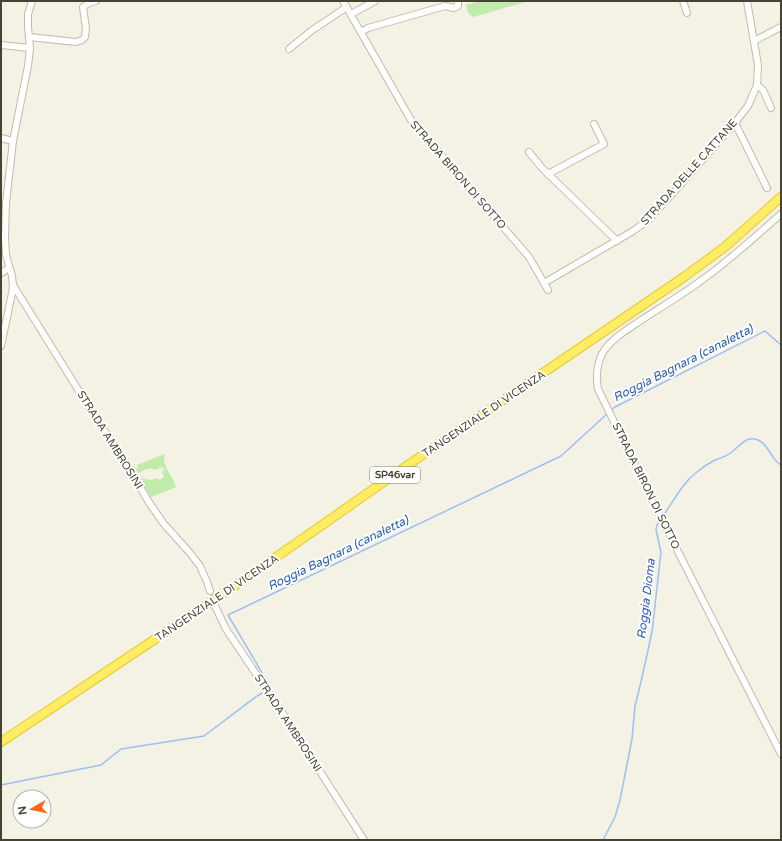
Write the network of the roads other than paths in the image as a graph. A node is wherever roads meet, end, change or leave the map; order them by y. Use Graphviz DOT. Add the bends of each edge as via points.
graph roads {
  1 [pos="32,1"];
  2 [pos="96,1"];
  3 [pos="343,1"];
  4 [pos="375,1"];
  5 [pos="458,1"];
  6 [pos="683,1"];
  7 [pos="747,1"];
  8 [pos="347,7"];
  9 [pos="687,13"];
  10 [pos="351,14"];
  11 [pos="781,27"];
  12 [pos="361,32"];
  13 [pos="29,37"];
  14 [pos="754,41"];
  15 [pos="1,45"];
  16 [pos="30,48"];
  17 [pos="289,49"];
  18 [pos="757,85"];
  19 [pos="771,108"];
  20 [pos="594,124"];
  21 [pos="734,124"];
  22 [pos="1,138"];
  23 [pos="13,141"];
  24 [pos="529,152"];
  25 [pos="548,174"];
  26 [pos="767,188"];
  27 [pos="781,197"];
  28 [pos="781,214"];
  29 [pos="617,241"];
  30 [pos="10,268"];
  31 [pos="1,273"];
  32 [pos="544,283"];
  33 [pos="13,285"];
  34 [pos="548,290"];
  35 [pos="1,346"];
  36 [pos="210,591"];
  37 [pos="215,606"];
  38 [pos="1,742"];
  39 [pos="781,754"];
  40 [pos="364,840"];
  1 -- 13 [label="street" via="28,14"];
  2 -- 13 [label="street" via="83,6 86,29 82,40 76,42"];
  3 -- 8 [label="street, STRADA BIRON DI SOTTO"];
  4 -- 10 [label="street"];
  5 -- 12 [label="street" via="458,6 454,8 445,6"];
  6 -- 9 [label="street"];
  7 -- 14 [label="street, STRADA DELLE CATTANE"];
  8 -- 10 [label="street, STRADA BIRON DI SOTTO"];
  8 -- 17 [label="street"];
  10 -- 12 [label="street, STRADA BIRON DI SOTTO"];
  11 -- 14 [label="street"];
  12 -- 32 [label="street, STRADA BIRON DI SOTTO" via="411,120 529,257"];
  13 -- 16 [label="street"];
  14 -- 18 [label="street, STRADA DELLE CATTANE" via="758,65"];
  15 -- 16 [label="street"];
  16 -- 23 [label="street"];
  18 -- 19 [label="street" via="763,90"];
  18 -- 21 [label="street, STRADA DELLE CATTANE" via="748,106"];
  20 -- 25 [label="street" via="604,144"];
  21 -- 26 [label="street"];
  21 -- 29 [label="street, STRADA DELLE CATTANE" via="647,221"];
  22 -- 23 [label="street"];
  23 -- 30 [label="street" via="5,238"];
  24 -- 25 [label="street"];
  25 -- 29 [label="street"];
  27 -- 38 [label="highway, TANGENZIALE DI VICENZA / SP46var" via="726,246 684,277 242,581"];
  28 -- 39 [label="street, STRADA BIRON DI SOTTO" via="702,281 611,342 602,353 596,376 598,389 658,512"];
  29 -- 32 [label="street, STRADA DELLE CATTANE"];
  30 -- 31 [label="street"];
  30 -- 33 [label="street"];
  32 -- 34 [label="street, STRADA BIRON DI SOTTO"];
  33 -- 35 [label="street"];
  33 -- 36 [label="street, STRADA AMBROSINI" via="150,504 200,566"];
  37 -- 40 [label="street, STRADA AMBROSINI" via="226,629"];
}
